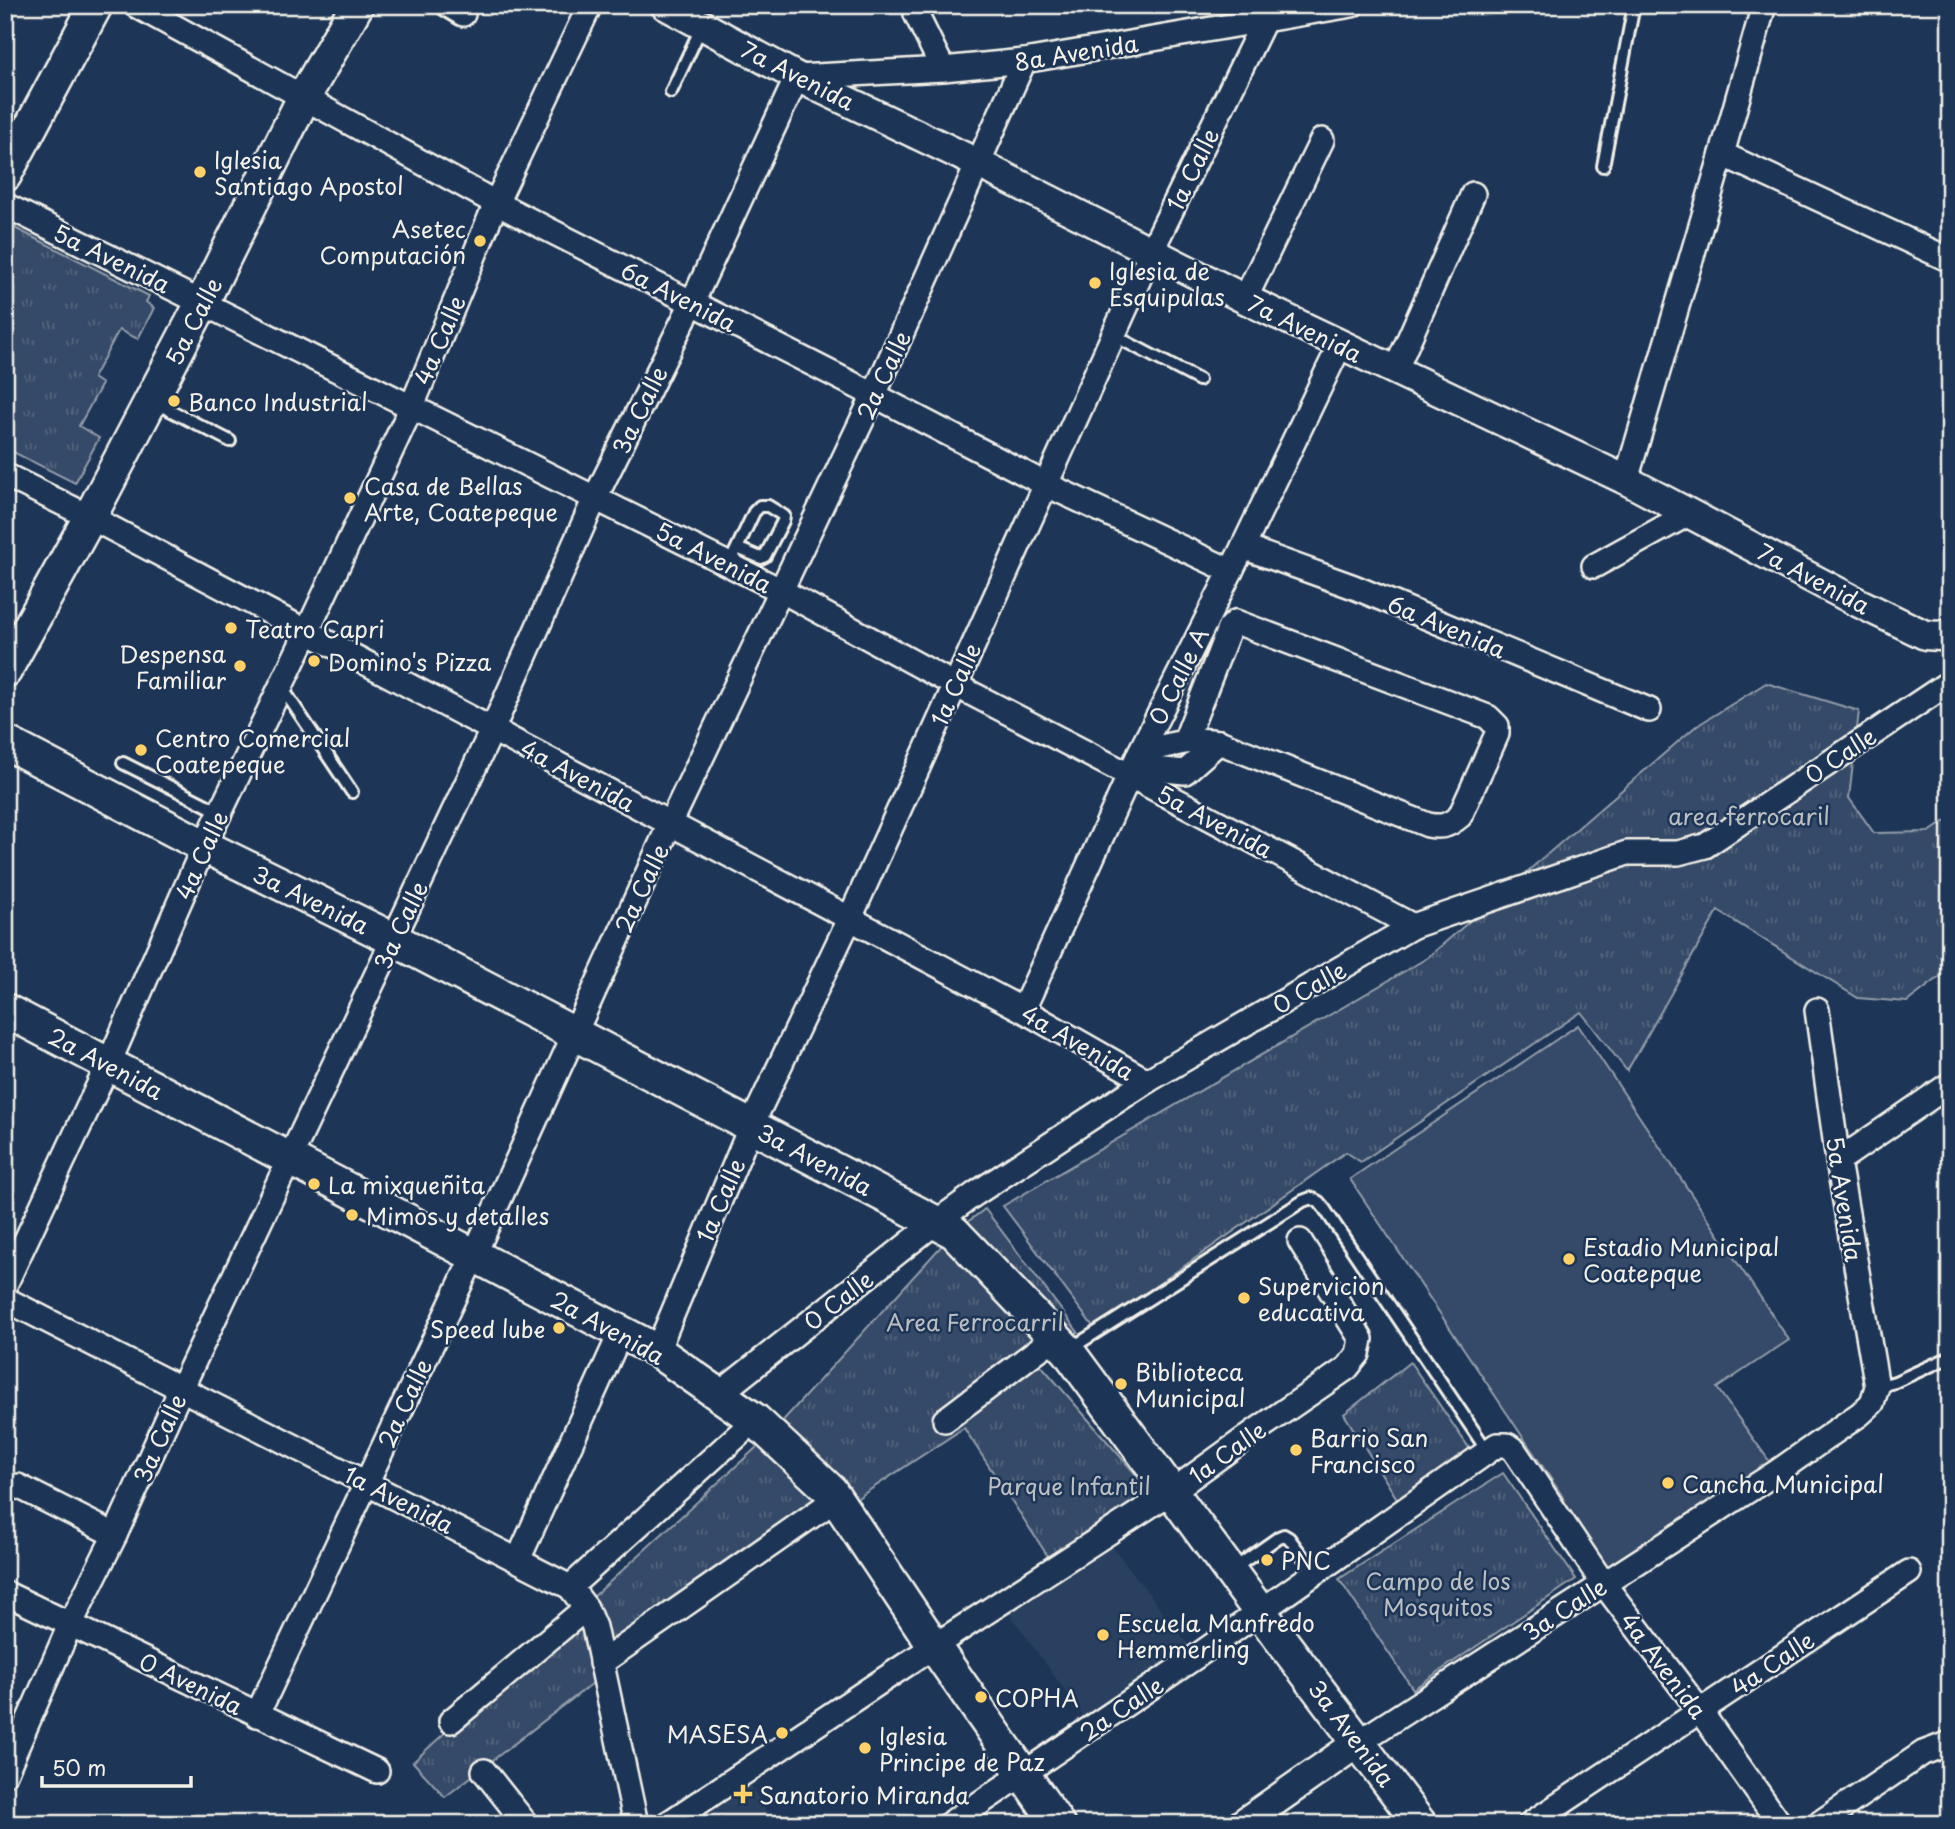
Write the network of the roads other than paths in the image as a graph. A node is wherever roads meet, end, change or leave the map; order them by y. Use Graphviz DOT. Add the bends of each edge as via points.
graph roads {
  1 [pos="96,5"];
  2 [pos="135,5"];
  3 [pos="357,5"];
  4 [pos="590,5"];
  5 [pos="665,5"];
  6 [pos="918,5"];
  7 [pos="1352,5"];
  8 [pos="1634,5"];
  9 [pos="1764,5"];
  10 [pos="1264,21"];
  11 [pos="702,26"];
  12 [pos="1024,61"];
  13 [pos="943,69"];
  14 [pos="797,77"];
  15 [pos="671,92"];
  16 [pos="304,97"];
  17 [pos="1322,139"];
  18 [pos="1722,155"];
  19 [pos="979,164"];
  20 [pos="1604,166"];
  21 [pos="5,175"];
  22 [pos="1473,194"];
  23 [pos="496,203"];
  24 [pos="5,205"];
  25 [pos="1150,252"];
  26 [pos="1950,260"];
  27 [pos="1245,299"];
  28 [pos="202,303"];
  29 [pos="692,303"];
  30 [pos="1113,335"];
  31 [pos="1340,345"];
  32 [pos="1395,371"];
  33 [pos="1199,380"];
  34 [pos="874,395"];
  35 [pos="151,401"];
  36 [pos="412,407"];
  37 [pos="230,441"];
  38 [pos="5,475"];
  39 [pos="1626,480"];
  40 [pos="1045,484"];
  41 [pos="595,498"];
  42 [pos="1690,513"];
  43 [pos="90,517"];
  44 [pos="1243,547"];
  45 [pos="733,556"];
  46 [pos="1594,566"];
  47 [pos="1231,570"];
  48 [pos="782,591"];
  49 [pos="307,632"];
  50 [pos="1950,633"];
  51 [pos="5,671"];
  52 [pos="1950,682"];
  53 [pos="955,685"];
  54 [pos="281,686"];
  55 [pos="1649,710"];
  56 [pos="492,730"];
  57 [pos="1185,741"];
  58 [pos="5,742"];
  59 [pos="1219,742"];
  60 [pos="123,763"];
  61 [pos="1134,765"];
  62 [pos="352,792"];
  63 [pos="220,812"];
  64 [pos="670,824"];
  65 [pos="204,846"];
  66 [pos="850,918"];
  67 [pos="1413,926"];
  68 [pos="393,939"];
  69 [pos="5,1010"];
  70 [pos="1023,1010"];
  71 [pos="1817,1010"];
  72 [pos="574,1033"];
  73 [pos="108,1065"];
  74 [pos="1147,1082"];
  75 [pos="1950,1084"];
  76 [pos="751,1126"];
  77 [pos="290,1159"];
  78 [pos="1838,1161"];
  79 [pos="936,1222"];
  80 [pos="1300,1241"];
  81 [pos="474,1255"];
  82 [pos="5,1285"];
  83 [pos="5,1299"];
  84 [pos="621,1332"];
  85 [pos="1061,1344"];
  86 [pos="657,1351"];
  87 [pos="1950,1357"];
  88 [pos="1877,1387"];
  89 [pos="181,1390"];
  90 [pos="718,1395"];
  91 [pos="755,1420"];
  92 [pos="945,1420"];
  93 [pos="1492,1448"];
  94 [pos="366,1482"];
  95 [pos="18,1486"];
  96 [pos="1171,1492"];
  97 [pos="836,1499"];
  98 [pos="115,1535"];
  99 [pos="518,1560"];
  100 [pos="1230,1571"];
  101 [pos="1909,1572"];
  102 [pos="1315,1573"];
  103 [pos="1603,1583"];
  104 [pos="570,1587"];
  105 [pos="5,1593"];
  106 [pos="586,1608"];
  107 [pos="1260,1612"];
  108 [pos="70,1625"];
  109 [pos="934,1646"];
  110 [pos="601,1663"];
  111 [pos="1700,1711"];
  112 [pos="257,1715"];
  113 [pos="451,1721"];
  114 [pos="1359,1742"];
  115 [pos="1950,1743"];
  116 [pos="377,1771"];
  117 [pos="484,1771"];
  118 [pos="5,1774"];
  119 [pos="1024,1774"];
  120 [pos="526,1824"];
  121 [pos="636,1824"];
  122 [pos="667,1824"];
  123 [pos="949,1824"];
  124 [pos="1058,1824"];
  125 [pos="1242,1824"];
  126 [pos="1420,1824"];
  127 [pos="1530,1824"];
  128 [pos="1780,1824"];
  129 [pos="1818,1824"];
  1 -- 21 [label="main road"];
  2 -- 16 [label="street, 6a Avenida"];
  3 -- 16 [label="main road, 5a Calle"];
  4 -- 23 [label="street, 4a Calle"];
  5 -- 11 [label="street, 7a Avenida"];
  6 -- 13 [label="street" via="916,14"];
  7 -- 10 [label="street, 8a Avenida"];
  8 -- 20 [label="lane"];
  9 -- 18 [label="street"];
  10 -- 12 [label="street, 8a Avenida"];
  10 -- 25 [label="street, 1a Calle"];
  11 -- 14 [label="street, 7a Avenida"];
  11 -- 15 [label="lane"];
  12 -- 13 [label="street, 8a Avenida"];
  12 -- 19 [label="street, 2a Calle"];
  13 -- 14 [label="street, 8a Avenida"];
  14 -- 19 [label="street, 7a Avenida"];
  14 -- 29 [label="street, 3a Calle"];
  16 -- 23 [label="street, 6a Avenida"];
  16 -- 28 [label="main road, 5a Calle"];
  17 -- 27 [label="street"];
  18 -- 26 [label="street"];
  18 -- 39 [label="street"];
  19 -- 25 [label="street, 7a Avenida"];
  19 -- 34 [label="street, 2a Calle"];
  22 -- 32 [label="street"];
  23 -- 29 [label="street, 6a Avenida"];
  23 -- 36 [label="street, 4a Calle"];
  24 -- 28 [label="street, 5a Avenida"];
  25 -- 27 [label="street, 7a Avenida"];
  25 -- 30 [label="street, 1a Calle"];
  27 -- 31 [label="street, 7a Avenida"];
  28 -- 35 [label="main road, 5a Calle"];
  28 -- 36 [label="street, 5a Avenida"];
  29 -- 34 [label="street, 6a Avenida"];
  29 -- 41 [label="street, 3a Calle"];
  30 -- 33 [label="lane"];
  30 -- 40 [label="street, 1a Calle"];
  31 -- 32 [label="street, 7a Avenida"];
  31 -- 44 [label="street, 0 Calle A"];
  32 -- 39 [label="street, 7a Avenida"];
  34 -- 40 [label="street, 6a Avenida"];
  34 -- 48 [label="street, 2a Calle"];
  35 -- 37 [label="lane"];
  35 -- 43 [label="main road, 5a Calle"];
  36 -- 41 [label="street, 5a Avenida"];
  36 -- 49 [label="street, 4a Calle"];
  38 -- 43 [label="street, 4a Avenida"];
  39 -- 42 [label="street, 7a Avenida"];
  40 -- 47 [label="street, 6a Avenida"];
  40 -- 53 [label="street, 1a Calle"];
  41 -- 45 [label="street, 5a Avenida"];
  41 -- 56 [label="street, 3a Calle"];
  42 -- 46 [label="street"];
  42 -- 50 [label="street, 7a Avenida" via="1925,635"];
  43 -- 49 [label="street, 4a Avenida"];
  43 -- 51 [label="main road, 5a Calle"];
  44 -- 47 [label="street, 0 Calle A"];
  44 -- 55 [label="street, 6a Avenida" via="1354,587"];
  45 -- 45 [label="lane" via="760,506 784,516 765,556"];
  45 -- 48 [label="street, 5a Avenida"];
  47 -- 61 [label="street, 0 Calle A"];
  48 -- 53 [label="street, 5a Avenida"];
  48 -- 64 [label="street, 2a Calle"];
  49 -- 54 [label="street, 4a Calle"];
  49 -- 56 [label="street, 4a Avenida"];
  52 -- 67 [label="street, 0 Calle" via="1705,846 1678,853 1626,853"];
  53 -- 61 [label="street, 5a Avenida"];
  53 -- 66 [label="street, 1a Calle"];
  54 -- 62 [label="lane"];
  54 -- 63 [label="street, 4a Calle"];
  56 -- 64 [label="street, 4a Avenida"];
  56 -- 68 [label="street, 3a Calle"];
  57 -- 59 [label="street"];
  57 -- 59 [label="street" via="1229,629 1236,622 1488,716 1497,726 1460,816 1442,827"];
  57 -- 61 [label="street"];
  58 -- 65 [label="main road, 3a Avenida"];
  59 -- 61 [label="street" via="1185,772"];
  60 -- 63 [label="lane"];
  61 -- 67 [label="street, 5a Avenida"];
  61 -- 70 [label="street, 0 Calle A"];
  63 -- 65 [label="street, 4a Calle"];
  64 -- 66 [label="street, 4a Avenida"];
  64 -- 72 [label="street, 2a Calle"];
  65 -- 68 [label="main road, 3a Avenida"];
  65 -- 73 [label="street, 4a Calle"];
  66 -- 70 [label="street, 4a Avenida"];
  66 -- 76 [label="street, 1a Calle"];
  67 -- 74 [label="street, 0 Calle"];
  68 -- 72 [label="main road, 3a Avenida"];
  68 -- 77 [label="street, 3a Calle"];
  69 -- 73 [label="main road, 2a Avenida"];
  70 -- 74 [label="street, 4a Avenida"];
  71 -- 78 [label="street, 5a Avenida"];
  72 -- 76 [label="main road, 3a Avenida"];
  72 -- 81 [label="street, 2a Calle"];
  73 -- 77 [label="main road, 2a Avenida"];
  73 -- 82 [label="street, 4a Calle"];
  74 -- 79 [label="street, 0 Calle"];
  75 -- 78 [label="street"];
  76 -- 79 [label="main road, 3a Avenida"];
  76 -- 86 [label="street, 1a Calle"];
  77 -- 81 [label="main road, 2a Avenida"];
  77 -- 89 [label="street, 3a Calle"];
  78 -- 88 [label="street, 5a Avenida"];
  79 -- 85 [label="main road, 3a Avenida" via="954,1232"];
  79 -- 90 [label="street, 0 Calle"];
  80 -- 96 [label="street, 1a Calle" via="1361,1339 1358,1354 1347,1368"];
  81 -- 84 [label="main road, 2a Avenida"];
  81 -- 94 [label="street, 2a Calle"];
  83 -- 89 [label="street, 1a Avenida"];
  84 -- 86 [label="main road, 2a Avenida"];
  84 -- 99 [label="street"];
  85 -- 92 [label="street"];
  85 -- 93 [label="lane" via="1311,1198 1324,1208"];
  85 -- 96 [label="main road, 3a Avenida"];
  86 -- 90 [label="main road, 2a Avenida"];
  87 -- 88 [label="lane"];
  88 -- 103 [label="street, 3a Calle" via="1872,1403 1860,1414"];
  89 -- 94 [label="street, 1a Avenida"];
  89 -- 98 [label="street, 3a Calle"];
  90 -- 91 [label="main road, 2a Avenida"];
  91 -- 97 [label="main road, 2a Avenida"];
  91 -- 104 [label="street"];
  93 -- 102 [label="street, 2a Calle"];
  93 -- 103 [label="street, 4a Avenida" via="1507,1445 1514,1450"];
  94 -- 99 [label="street, 1a Avenida"];
  94 -- 112 [label="street, 2a Calle"];
  95 -- 98 [label="street"];
  96 -- 100 [label="main road, 3a Avenida"];
  96 -- 109 [label="street, 1a Calle"];
  97 -- 109 [label="main road, 2a Avenida"];
  97 -- 110 [label="street"];
  98 -- 108 [label="street, 3a Calle"];
  99 -- 104 [label="street, 1a Avenida"];
  100 -- 102 [label="lane" via="1284,1535"];
  100 -- 107 [label="main road, 3a Avenida"];
  101 -- 111 [label="street, 4a Calle"];
  102 -- 107 [label="street, 2a Calle"];
  103 -- 111 [label="street, 4a Avenida"];
  103 -- 114 [label="street, 3a Calle"];
  104 -- 106 [label="street, 1a Avenida"];
  105 -- 108 [label="street, 0 Avenida"];
  106 -- 110 [label="street, 1a Avenida"];
  106 -- 113 [label="street"];
  107 -- 114 [label="main road, 3a Avenida"];
  107 -- 119 [label="street, 2a Calle"];
  108 -- 112 [label="street, 0 Avenida"];
  108 -- 118 [label="street, 3a Calle"];
  109 -- 119 [label="main road, 2a Avenida"];
  109 -- 122 [label="street, 1a Calle"];
  110 -- 121 [label="street, 1a Avenida"];
  111 -- 127 [label="street, 4a Calle"];
  111 -- 128 [label="street, 4a Avenida"];
  112 -- 116 [label="street, 0 Avenida"];
  114 -- 125 [label="street, 3a Calle"];
  114 -- 126 [label="main road, 3a Avenida"];
  115 -- 129 [label="street" via="1923,1753"];
  117 -- 120 [label="street"];
  119 -- 123 [label="street, 2a Calle"];
  119 -- 124 [label="main road, 2a Avenida"];
}
